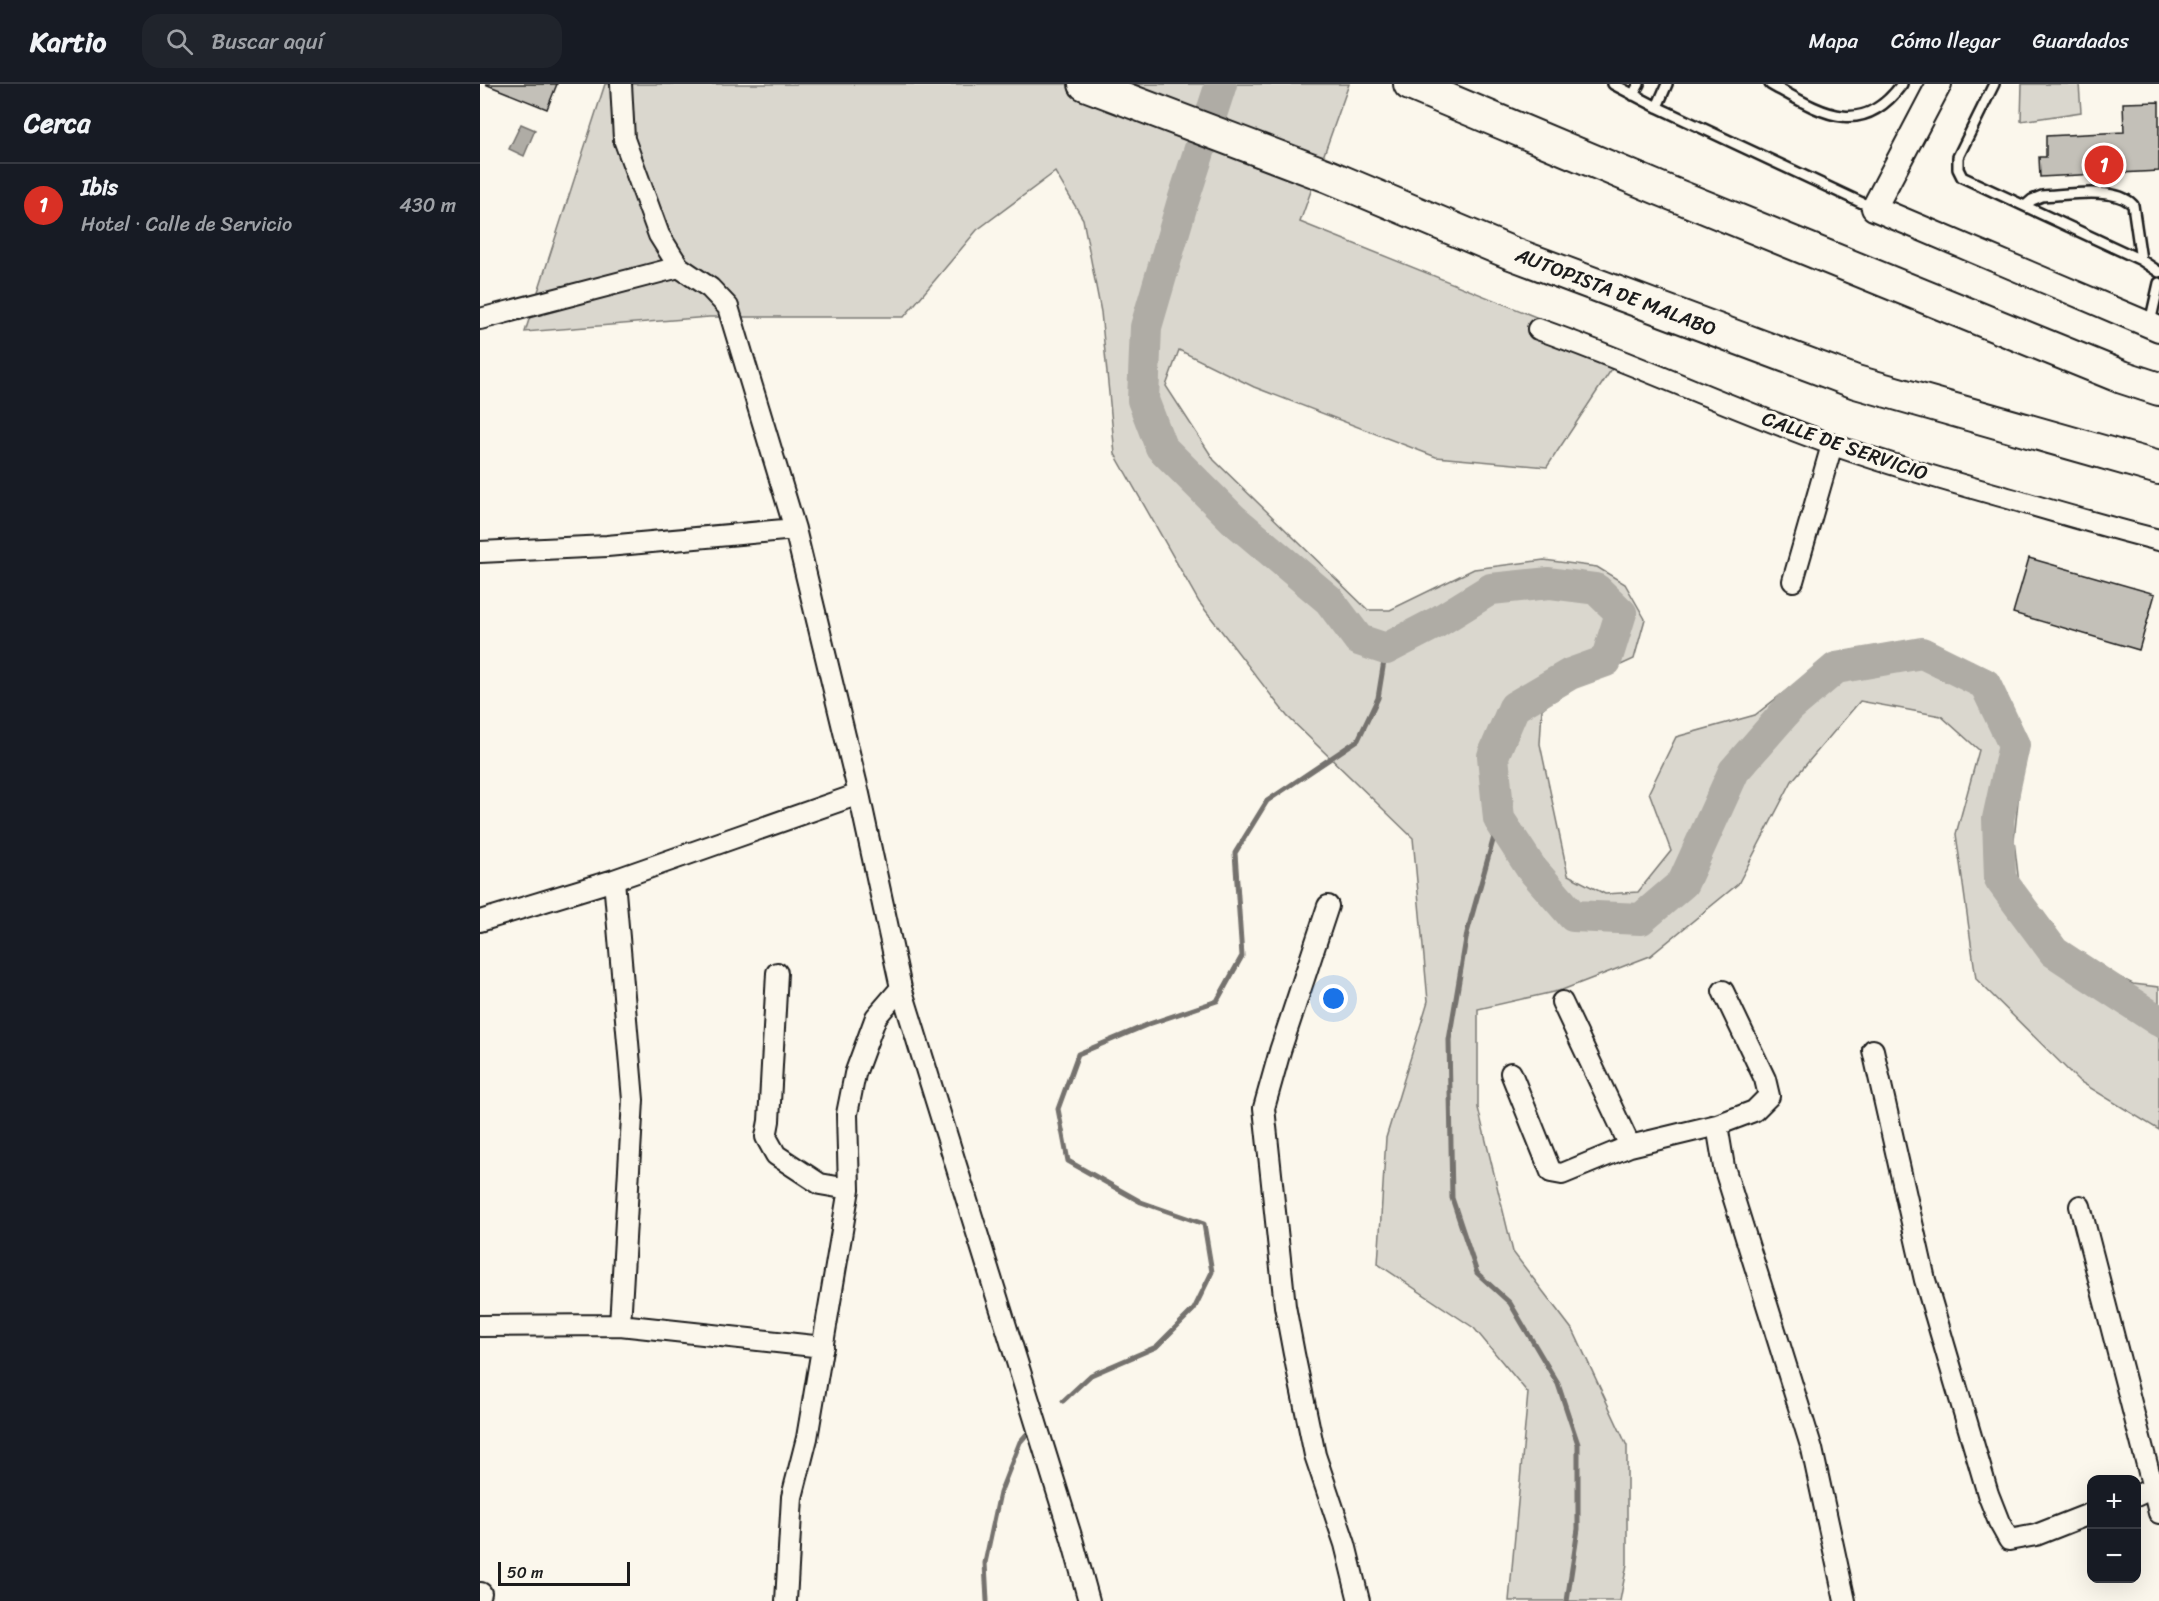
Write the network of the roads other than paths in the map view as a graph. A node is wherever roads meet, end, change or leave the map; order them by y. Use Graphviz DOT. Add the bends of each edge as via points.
graph roads {
  1 [pos="621,84"];
  2 [pos="1085,84"];
  3 [pos="1410,84"];
  4 [pos="1613,84"];
  5 [pos="1639,84"];
  6 [pos="1667,84"];
  7 [pos="1770,84"];
  8 [pos="1902,84"];
  9 [pos="1939,84"];
  10 [pos="1994,84"];
  11 [pos="1633,95"];
  12 [pos="1657,107"];
  13 [pos="2025,206"];
  14 [pos="1874,208"];
  15 [pos="2141,260"];
  16 [pos="679,267"];
  17 [pos="2159,273"];
  18 [pos="2159,283"];
  19 [pos="480,319"];
  20 [pos="2154,327"];
  21 [pos="1539,329"];
  22 [pos="2159,389"];
  23 [pos="1832,444"];
  24 [pos="2159,468"];
  25 [pos="795,529"];
  26 [pos="2159,540"];
  27 [pos="480,552"];
  28 [pos="1793,581"];
  29 [pos="859,794"];
  30 [pos="614,880"];
  31 [pos="1329,906"];
  32 [pos="480,921"];
  33 [pos="777,973"];
  34 [pos="901,988"];
  35 [pos="1723,991"];
  36 [pos="1562,1002"];
  37 [pos="1873,1050"];
  38 [pos="1511,1073"];
  39 [pos="1717,1125"];
  40 [pos="1630,1146"];
  41 [pos="849,1189"];
  42 [pos="2080,1206"];
  43 [pos="620,1325"];
  44 [pos="480,1326"];
  45 [pos="823,1347"];
  46 [pos="2145,1492"];
  47 [pos="2159,1513"];
  48 [pos="2087,1516"];
  49 [pos="786,1601"];
  50 [pos="1089,1601"];
  51 [pos="1359,1601"];
  52 [pos="1845,1601"];
  1 -- 16 [label="street" via="624,139 659,235"];
  2 -- 24 [label="highway, AUTOPISTA DE MALABO" via="1328,176 1511,253 1856,382"];
  3 -- 22 [label="highway" via="1669,193"];
  4 -- 11 [label="lane"];
  5 -- 11 [label="lane"];
  6 -- 12 [label="lane"];
  7 -- 8 [label="lane" via="1821,112 1840,116 1864,115 1886,103"];
  9 -- 14 [label="street"];
  10 -- 13 [label="lane" via="1958,157 1958,169 1962,177"];
  11 -- 12 [label="lane"];
  12 -- 14 [label="lane"];
  13 -- 15 [label="lane"];
  13 -- 15 [label="lane" via="2042,196 2110,194 2127,199 2133,205"];
  14 -- 20 [label="street"];
  15 -- 17 [label="lane"];
  16 -- 19 [label="street"];
  16 -- 25 [label="street" via="710,288 728,307"];
  18 -- 20 [label="lane"];
  21 -- 23 [label="street, CALLE DE SERVICIO"];
  23 -- 26 [label="street, CALLE DE SERVICIO"];
  23 -- 28 [label="street"];
  25 -- 27 [label="street" via="607,546"];
  25 -- 29 [label="street"];
  29 -- 30 [label="street"];
  29 -- 34 [label="street"];
  30 -- 32 [label="street"];
  30 -- 43 [label="street" via="633,1100"];
  31 -- 51 [label="street" via="1264,1108 1285,1306 1294,1354 1315,1455 1345,1544"];
  33 -- 41 [label="street" via="766,1137 776,1155 820,1184"];
  34 -- 41 [label="street" via="876,1017 855,1074 847,1114"];
  34 -- 50 [label="street"];
  35 -- 39 [label="street" via="1765,1079 1769,1096 1754,1111"];
  36 -- 40 [label="street"];
  37 -- 48 [label="street" via="1925,1280 1999,1522 2009,1540 2036,1535"];
  38 -- 40 [label="street" via="1551,1172 1562,1174"];
  39 -- 40 [label="street"];
  39 -- 52 [label="street" via="1724,1167 1812,1449"];
  41 -- 45 [label="street"];
  42 -- 46 [label="street"];
  43 -- 44 [label="street"];
  43 -- 45 [label="street"];
  45 -- 49 [label="street" via="792,1497"];
  46 -- 47 [label="street"];
}
